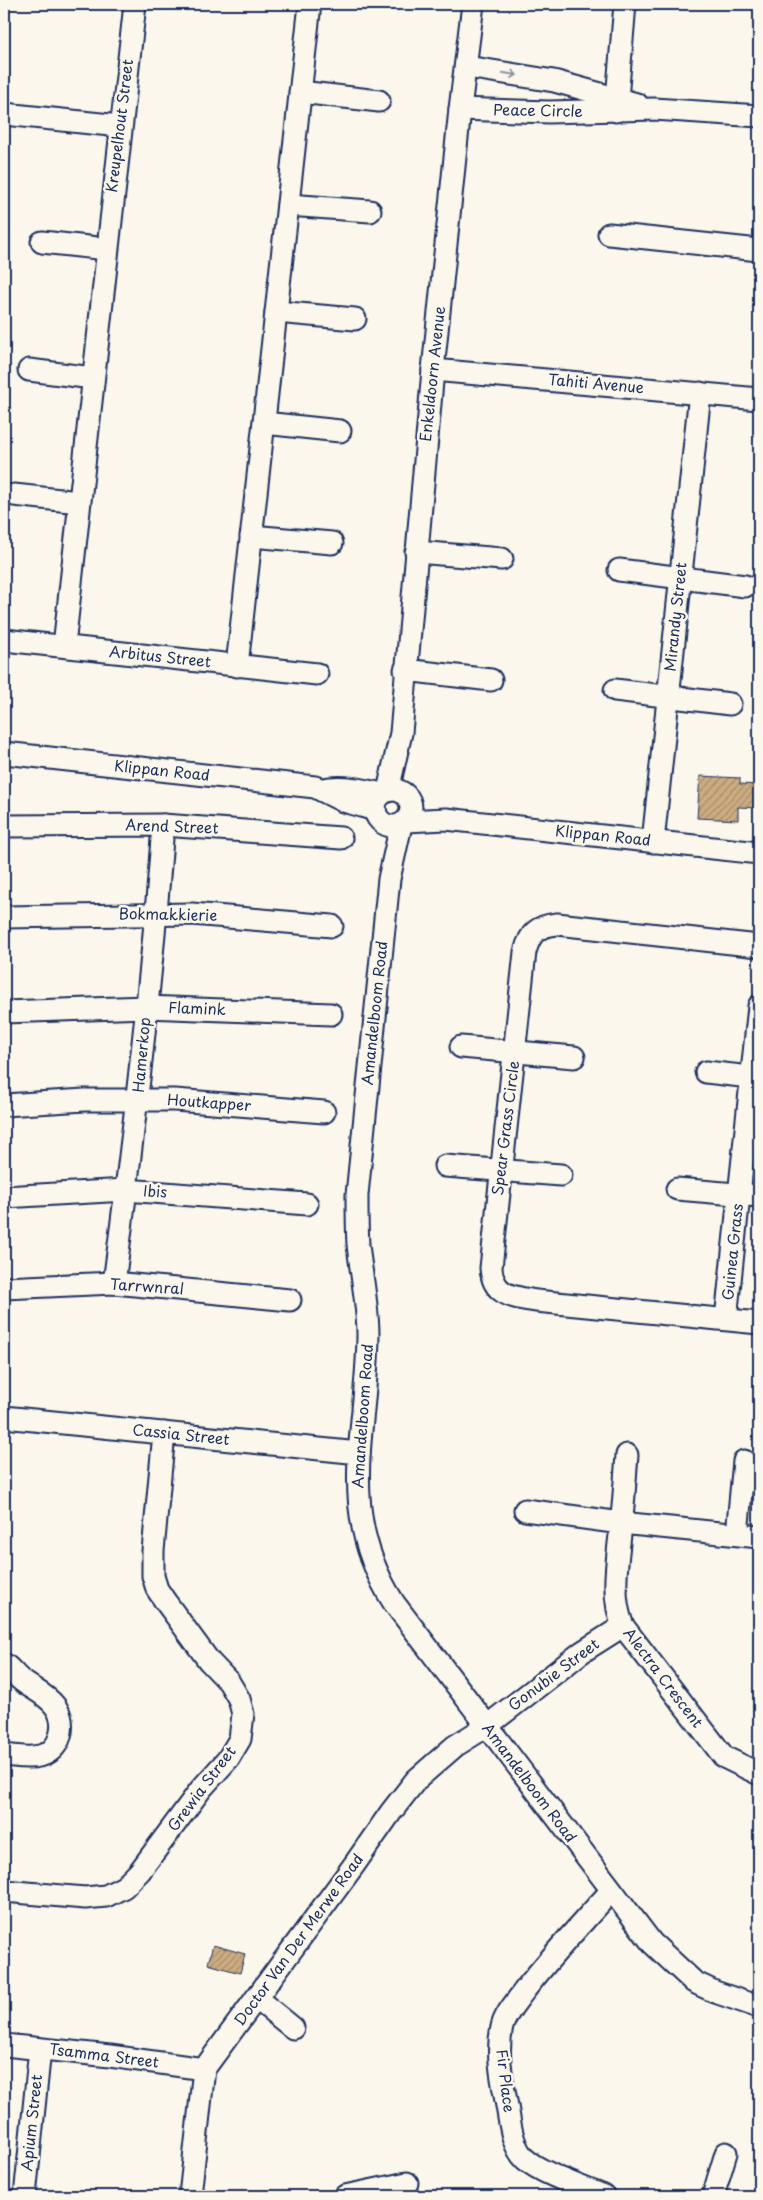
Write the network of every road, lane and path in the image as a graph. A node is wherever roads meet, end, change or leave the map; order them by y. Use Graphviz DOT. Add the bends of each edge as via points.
graph roads {
  1 [pos="134,4"];
  2 [pos="310,4"];
  3 [pos="473,4"];
  4 [pos="625,4"];
  5 [pos="466,68"];
  6 [pos="300,92"];
  7 [pos="379,101"];
  8 [pos="617,105"];
  9 [pos="460,109"];
  10 [pos="4,114"];
  11 [pos="759,116"];
  12 [pos="120,126"];
  13 [pos="288,205"];
  14 [pos="370,211"];
  15 [pos="610,234"];
  16 [pos="42,242"];
  17 [pos="107,248"];
  18 [pos="759,250"];
  19 [pos="276,312"];
  20 [pos="355,319"];
  21 [pos="30,370"];
  22 [pos="433,370"];
  23 [pos="93,378"];
  24 [pos="700,393"];
  25 [pos="759,399"];
  26 [pos="264,423"];
  27 [pos="340,431"];
  28 [pos="14,494"];
  29 [pos="80,502"];
  30 [pos="251,536"];
  31 [pos="332,543"];
  32 [pos="416,552"];
  33 [pos="502,559"];
  34 [pos="619,570"];
  35 [pos="681,576"];
  36 [pos="746,586"];
  37 [pos="4,640"];
  38 [pos="64,646"];
  39 [pos="237,666"];
  40 [pos="405,670"];
  41 [pos="317,674"];
  42 [pos="490,680"];
  43 [pos="614,690"];
  44 [pos="668,696"];
  45 [pos="730,704"];
  46 [pos="4,753"];
  47 [pos="394,808"];
  48 [pos="163,825"];
  49 [pos="4,826"];
  50 [pos="341,838"];
  51 [pos="653,842"];
  52 [pos="759,853"];
  53 [pos="157,913"];
  54 [pos="4,917"];
  55 [pos="332,926"];
  56 [pos="759,946"];
  57 [pos="759,1006"];
  58 [pos="146,1007"];
  59 [pos="4,1012"];
  60 [pos="331,1014"];
  61 [pos="461,1047"];
  62 [pos="515,1052"];
  63 [pos="574,1056"];
  64 [pos="706,1072"];
  65 [pos="756,1078"];
  66 [pos="138,1099"];
  67 [pos="4,1105"];
  68 [pos="324,1112"];
  69 [pos="445,1166"];
  70 [pos="501,1170"];
  71 [pos="561,1174"];
  72 [pos="677,1189"];
  73 [pos="126,1190"];
  74 [pos="749,1195"];
  75 [pos="4,1197"];
  76 [pos="307,1204"];
  77 [pos="114,1284"];
  78 [pos="4,1288"];
  79 [pos="290,1300"];
  80 [pos="726,1319"];
  81 [pos="759,1322"];
  82 [pos="4,1417"];
  83 [pos="164,1433"];
  84 [pos="359,1453"];
  85 [pos="627,1455"];
  86 [pos="744,1461"];
  87 [pos="525,1510"];
  88 [pos="622,1523"];
  89 [pos="737,1534"];
  90 [pos="759,1537"];
  91 [pos="623,1626"];
  92 [pos="4,1664"];
  93 [pos="487,1726"];
  94 [pos="4,1755"];
  95 [pos="759,1774"];
  96 [pos="611,1891"];
  97 [pos="4,1892"];
  98 [pos="256,1998"];
  99 [pos="759,2007"];
  100 [pos="293,2028"];
  101 [pos="4,2045"];
  102 [pos="40,2049"];
  103 [pos="204,2069"];
  104 [pos="726,2153"];
  105 [pos="407,2183"];
  106 [pos="25,2196"];
  107 [pos="190,2196"];
  108 [pos="345,2196"];
  109 [pos="604,2196"];
  110 [pos="713,2196"];
  1 -- 12 [label="street, Kreupelhout Street"];
  2 -- 6 [label="street"];
  3 -- 5 [label="street, Enkeldoorn Avenue"];
  4 -- 8 [label="street"];
  5 -- 8 [label="street, Peace Circle, one-way" via="554,81"];
  5 -- 9 [label="street, Enkeldoorn Avenue"];
  6 -- 7 [label="street"];
  6 -- 13 [label="street"];
  8 -- 9 [label="street, Peace Circle" via="549,112"];
  8 -- 11 [label="street, Peace Circle"];
  9 -- 22 [label="street, Enkeldoorn Avenue"];
  10 -- 12 [label="street"];
  12 -- 17 [label="street, Kreupelhout Street"];
  13 -- 14 [label="street"];
  13 -- 19 [label="street"];
  15 -- 18 [label="street"];
  16 -- 17 [label="street"];
  17 -- 23 [label="street, Kreupelhout Street"];
  19 -- 20 [label="street"];
  19 -- 26 [label="street"];
  21 -- 23 [label="street"];
  22 -- 24 [label="street, Tahiti Avenue"];
  22 -- 32 [label="street, Enkeldoorn Avenue"];
  23 -- 29 [label="street, Kreupelhout Street"];
  24 -- 25 [label="street, Tahiti Avenue"];
  24 -- 35 [label="street, Mirandy Street"];
  26 -- 27 [label="street"];
  26 -- 30 [label="street"];
  28 -- 29 [label="street"];
  29 -- 38 [label="street, Kreupelhout Street"];
  30 -- 31 [label="street"];
  30 -- 39 [label="street"];
  32 -- 33 [label="street"];
  32 -- 40 [label="street, Enkeldoorn Avenue"];
  34 -- 35 [label="street"];
  35 -- 36 [label="street"];
  35 -- 44 [label="street, Mirandy Street"];
  37 -- 38 [label="street, Arbitus Street"];
  38 -- 39 [label="street, Arbitus Street"];
  39 -- 41 [label="street, Arbitus Street"];
  40 -- 42 [label="street"];
  40 -- 47 [label="street, Enkeldoorn Avenue"];
  43 -- 44 [label="street"];
  44 -- 45 [label="street"];
  44 -- 51 [label="street, Mirandy Street"];
  46 -- 47 [label="street, Klippan Road" via="321,789 342,801"];
  47 -- 51 [label="street, Klippan Road" via="446,819"];
  47 -- 84 [label="street, Amandelboom Road" via="357,1195 358,1244 368,1333"];
  48 -- 49 [label="street, Arend Street"];
  48 -- 50 [label="street, Arend Street"];
  48 -- 53 [label="street, Hamerkop"];
  51 -- 52 [label="street, Klippan Road"];
  53 -- 54 [label="street, Bokmakkierie"];
  53 -- 55 [label="street, Bokmakkierie"];
  53 -- 58 [label="street, Hamerkop"];
  56 -- 62 [label="street, Spear Grass Circle" via="557,924 540,927 528,939 525,952"];
  57 -- 65 [label="street, Guinea Grass"];
  58 -- 59 [label="street, Flamink"];
  58 -- 60 [label="street, Flamink"];
  58 -- 66 [label="street, Hamerkop"];
  61 -- 62 [label="street"];
  62 -- 63 [label="street"];
  62 -- 70 [label="street, Spear Grass Circle"];
  64 -- 65 [label="street"];
  65 -- 74 [label="street, Guinea Grass"];
  66 -- 67 [label="street, Houtkapper"];
  66 -- 68 [label="street, Houtkapper"];
  66 -- 73 [label="street, Hamerkop"];
  69 -- 70 [label="street"];
  70 -- 71 [label="street"];
  70 -- 80 [label="street, Spear Grass Circle" via="491,1268 493,1283 499,1290 507,1295 536,1301"];
  72 -- 74 [label="street"];
  73 -- 75 [label="street, Ibis"];
  73 -- 76 [label="street, Ibis"];
  73 -- 77 [label="street, Hamerkop"];
  74 -- 80 [label="street, Guinea Grass"];
  77 -- 78 [label="street, Tarrwnral"];
  77 -- 79 [label="street, Tarrwnral"];
  80 -- 81 [label="street, Spear Grass Circle"];
  82 -- 83 [label="street, Cassia Street"];
  83 -- 84 [label="street, Cassia Street"];
  83 -- 97 [label="street, Grewia Street" via="153,1551 154,1582 209,1662 229,1682 239,1699 243,1714 240,1739 228,1759 124,1887 106,1896 85,1898"];
  84 -- 93 [label="street, Amandelboom Road" via="358,1497 362,1530 382,1585"];
  85 -- 88 [label="street, Alectra Crescent"];
  86 -- 89 [label="street"];
  87 -- 88 [label="street"];
  88 -- 89 [label="street"];
  88 -- 91 [label="street, Alectra Crescent" via="616,1601"];
  89 -- 90 [label="street"];
  91 -- 93 [label="street, Gonubie Street" via="582,1652"];
  91 -- 95 [label="street, Alectra Crescent" via="724,1757"];
  92 -- 94 [label="street" via="52,1704 62,1726 57,1743 45,1754 35,1757"];
  93 -- 96 [label="street, Amandelboom Road"];
  93 -- 98 [label="street, Doctor Van Der Merwe Road" via="455,1746 416,1780"];
  96 -- 99 [label="street, Amandelboom Road" via="652,1943 694,1982"];
  96 -- 109 [label="street, Fir Place" via="544,1965 511,2008 502,2024 500,2039 500,2065 517,2148 525,2159 539,2168"];
  98 -- 100 [label="street"];
  98 -- 103 [label="street, Doctor Van Der Merwe Road"];
  101 -- 102 [label="street, Tsamma Street"];
  102 -- 103 [label="street, Tsamma Street"];
  102 -- 106 [label="street, Apium Street"];
  103 -- 107 [label="street, Doctor Van Der Merwe Road"];
  104 -- 110 [label="street"];
  105 -- 108 [label="street"];
}
